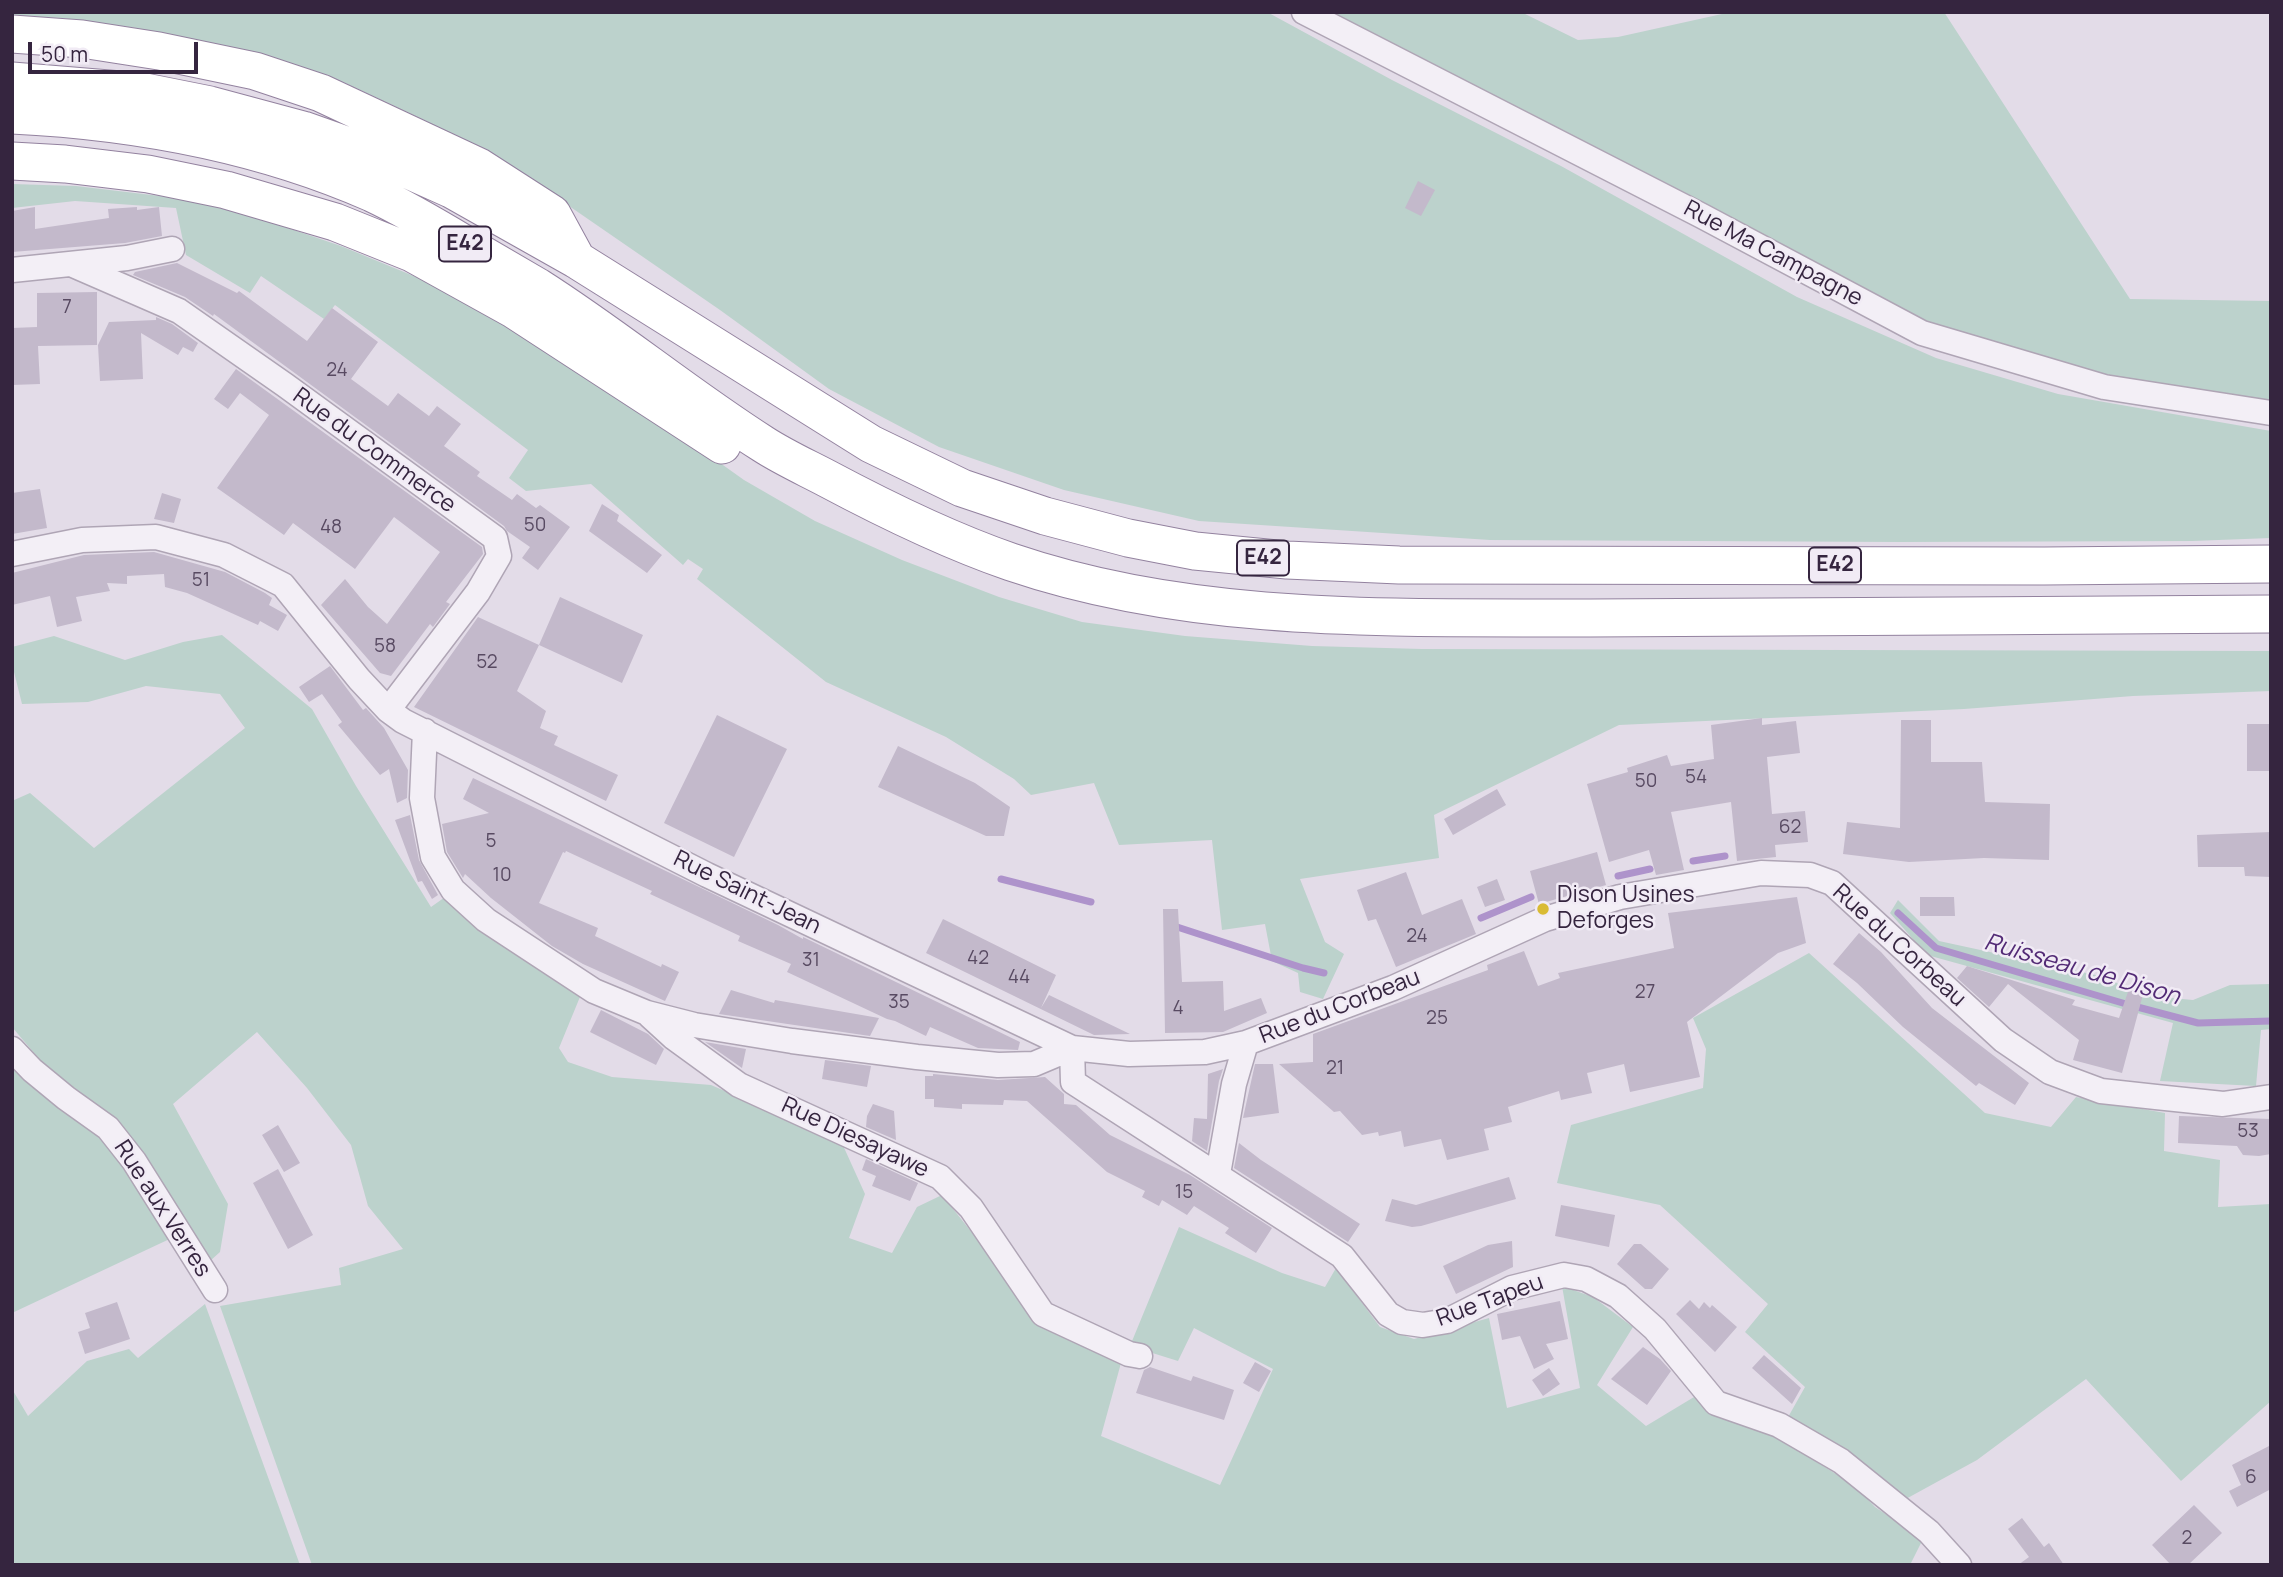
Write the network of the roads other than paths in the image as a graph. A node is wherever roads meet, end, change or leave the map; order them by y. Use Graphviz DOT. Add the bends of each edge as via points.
graph roads {
  1 [pos="1304,12"];
  2 [pos="12,33"];
  3 [pos="12,81"];
  4 [pos="12,115"];
  5 [pos="12,161"];
  6 [pos="172,249"];
  7 [pos="577,260"];
  8 [pos="71,264"];
  9 [pos="12,270"];
  10 [pos="2271,413"];
  11 [pos="866,499"];
  12 [pos="12,554"];
  13 [pos="2271,564"];
  14 [pos="2271,614"];
  15 [pos="388,710"];
  16 [pos="425,731"];
  17 [pos="647,1013"];
  18 [pos="1246,1043"];
  19 [pos="1072,1048"];
  20 [pos="12,1049"];
  21 [pos="2271,1097"];
  22 [pos="1218,1174"];
  23 [pos="215,1290"];
  24 [pos="1140,1356"];
  25 [pos="1959,1565"];
  1 -- 10 [label="street, Rue Ma Campagne" via="1922,333 2104,387"];
  2 -- 7 [label="highway" via="159,51 255,71 321,93 479,167 552,214"];
  3 -- 7 [label="highway, E42" via="145,92 303,130 451,189"];
  4 -- 11 [label="highway, E42" via="143,127 210,140 373,194 540,289 766,446"];
  5 -- 11 [label="highway" via="148,174 226,190 335,222 412,253 513,309 746,460"];
  6 -- 8 [label="street"];
  7 -- 13 [label="highway, E42" via="871,444 962,488 1045,516 1195,551 1399,565"];
  8 -- 9 [label="street"];
  8 -- 15 [label="street, Rue du Commerce" via="179,311 495,538 499,556 478,592"];
  11 -- 14 [label="highway, E42" via="1015,563 1096,586 1276,612 1639,618"];
  12 -- 15 [label="street, Rue Saint-Jean" via="82,540 156,537 224,555 283,586"];
  15 -- 16 [label="street, Rue Saint-Jean"];
  16 -- 17 [label="street, Rue Diesayawe" via="422,799 433,857 453,890 486,920 594,990"];
  16 -- 19 [label="street, Rue Saint-Jean" via="682,862"];
  17 -- 19 [label="street, Rue Diesayawe" via="792,1041 998,1065 1034,1064"];
  17 -- 24 [label="street, Rue Diesayawe" via="739,1085 940,1177 971,1209 1043,1314"];
  18 -- 19 [label="street, Rue du Corbeau" via="1205,1052 1129,1054"];
  18 -- 21 [label="street, Rue du Corbeau" via="1393,988 1545,919 1620,897 1761,873 1810,875 1832,883 2003,1040 2050,1072 2101,1091 2223,1104"];
  18 -- 22 [label="street"];
  19 -- 22 [label="street, Rue Tapeu" via="1073,1082"];
  20 -- 23 [label="street, Rue aux Verres" via="66,1098 108,1128 134,1160"];
  22 -- 25 [label="street, Rue Tapeu" via="1342,1256 1388,1314 1402,1322 1447,1321 1512,1288 1564,1275 1586,1279 1618,1296 1654,1329 1716,1402 1779,1425 1841,1461 1929,1532"];
}
